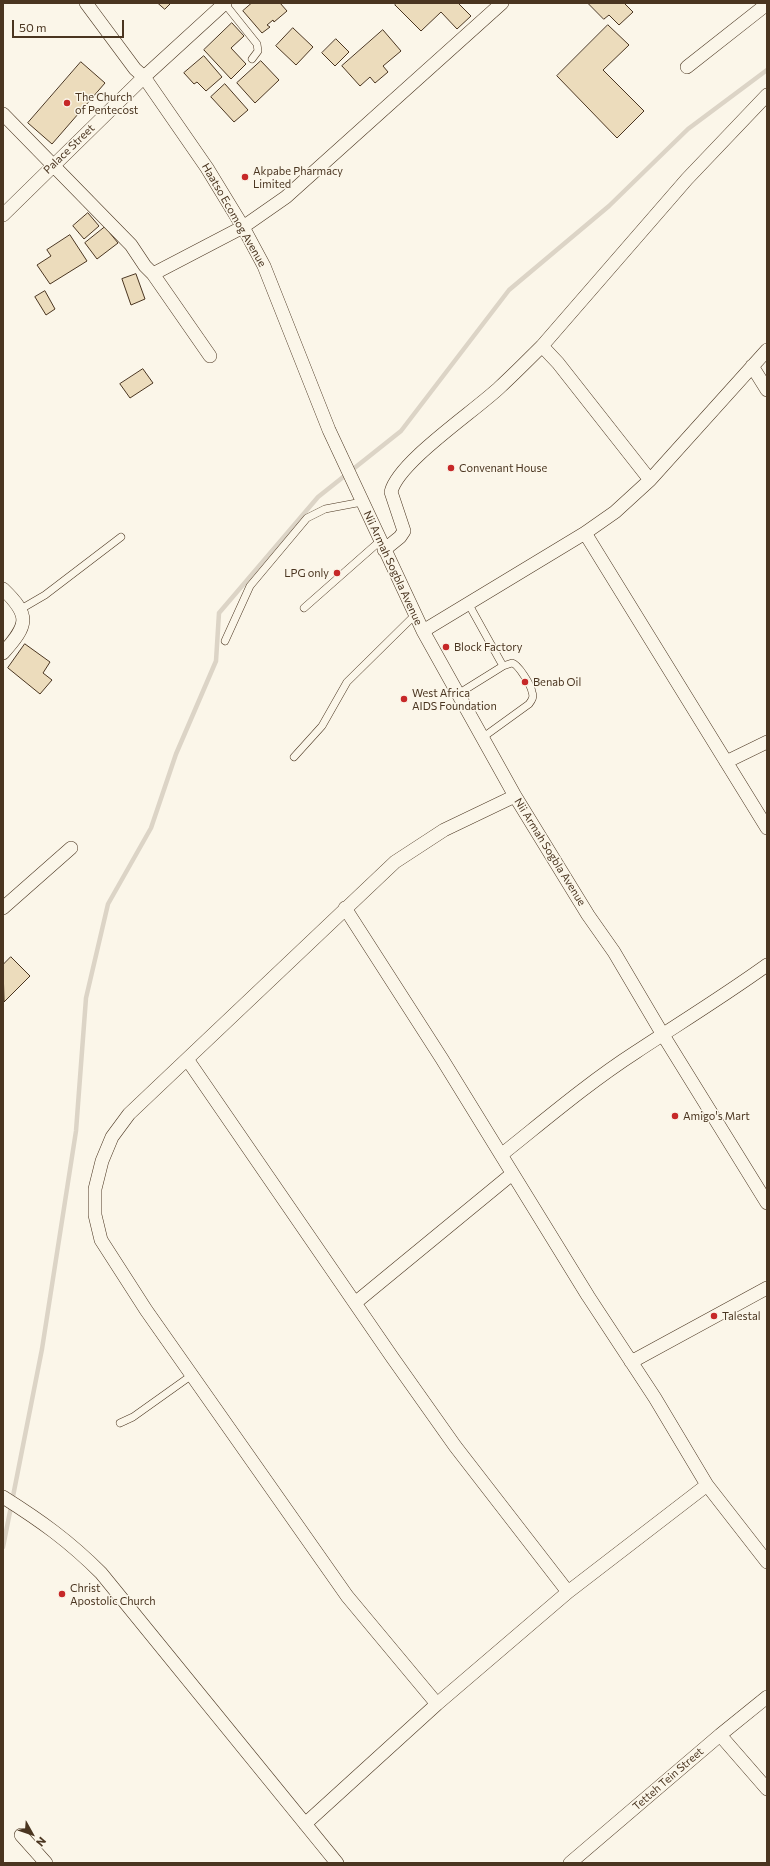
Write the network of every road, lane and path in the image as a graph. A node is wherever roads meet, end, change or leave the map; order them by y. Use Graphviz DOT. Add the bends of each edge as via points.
graph roads {
  1 [pos="86,3"];
  2 [pos="225,3"];
  3 [pos="502,3"];
  4 [pos="767,4"];
  5 [pos="252,59"];
  6 [pos="687,67"];
  7 [pos="144,77"];
  8 [pos="767,95"];
  9 [pos="3,114"];
  10 [pos="52,166"];
  11 [pos="3,215"];
  12 [pos="243,227"];
  13 [pos="153,274"];
  14 [pos="542,346"];
  15 [pos="767,350"];
  16 [pos="210,356"];
  17 [pos="752,366"];
  18 [pos="767,390"];
  19 [pos="650,480"];
  20 [pos="355,488"];
  21 [pos="362,502"];
  22 [pos="585,533"];
  23 [pos="122,537"];
  24 [pos="382,545"];
  25 [pos="3,589"];
  26 [pos="468,604"];
  27 [pos="304,608"];
  28 [pos="21,609"];
  29 [pos="415,615"];
  30 [pos="423,631"];
  31 [pos="225,641"];
  32 [pos="3,653"];
  33 [pos="503,666"];
  34 [pos="458,694"];
  35 [pos="482,738"];
  36 [pos="767,742"];
  37 [pos="294,757"];
  38 [pos="726,762"];
  39 [pos="515,796"];
  40 [pos="767,828"];
  41 [pos="71,848"];
  42 [pos="3,908"];
  43 [pos="345,908"];
  44 [pos="767,965"];
  45 [pos="663,1035"];
  46 [pos="187,1059"];
  47 [pos="501,1156"];
  48 [pos="512,1174"];
  49 [pos="767,1203"];
  50 [pos="767,1288"];
  51 [pos="355,1303"];
  52 [pos="631,1362"];
  53 [pos="192,1375"];
  54 [pos="120,1423"];
  55 [pos="708,1485"];
  56 [pos="3,1497"];
  57 [pos="767,1562"];
  58 [pos="568,1592"];
  59 [pos="767,1697"];
  60 [pos="437,1704"];
  61 [pos="720,1735"];
  62 [pos="767,1789"];
  63 [pos="305,1824"];
  64 [pos="21,1835"];
  65 [pos="46,1863"];
  66 [pos="337,1863"];
  67 [pos="570,1863"];
  1 -- 7 [label="street, Haatso Ecomog Avenue"];
  2 -- 5 [label="lane" via="257,44 258,50"];
  2 -- 7 [label="street, Palace Street"];
  3 -- 12 [label="street" via="313,174 286,197"];
  4 -- 6 [label="street"];
  7 -- 10 [label="street, Palace Street"];
  7 -- 12 [label="street, Haatso Ecomog Avenue" via="207,168"];
  8 -- 14 [label="street" via="687,179"];
  9 -- 10 [label="street"];
  10 -- 11 [label="street, Palace Street"];
  10 -- 13 [label="street" via="131,245"];
  12 -- 13 [label="street"];
  12 -- 20 [label="street, Haatso Ecomog Avenue" via="264,266 329,430"];
  13 -- 16 [label="street"];
  14 -- 19 [label="street"];
  14 -- 24 [label="street" via="500,388 428,447 397,477 391,492 404,531 400,537"];
  15 -- 17 [label="street"];
  17 -- 18 [label="street"];
  17 -- 19 [label="street"];
  19 -- 22 [label="street" via="615,512"];
  20 -- 21 [label="street, Nii Armah Sogbla Avenue"];
  21 -- 24 [label="street, Nii Armah Sogbla Avenue"];
  21 -- 31 [label="lane" via="325,510 307,518 250,586"];
  22 -- 26 [label="street"];
  22 -- 38 [label="street"];
  23 -- 28 [label="lane" via="45,595"];
  24 -- 27 [label="lane"];
  24 -- 29 [label="street, Nii Armah Sogbla Avenue"];
  25 -- 28 [label="street"];
  26 -- 30 [label="street"];
  26 -- 33 [label="lane"];
  28 -- 32 [label="street" via="24,619 21,629"];
  29 -- 30 [label="street, Nii Armah Sogbla Avenue"];
  29 -- 37 [label="lane" via="347,682 322,726"];
  30 -- 34 [label="street, Nii Armah Sogbla Avenue"];
  33 -- 34 [label="lane"];
  33 -- 35 [label="lane" via="512,663 518,666 533,698 529,704"];
  34 -- 35 [label="street, Nii Armah Sogbla Avenue"];
  35 -- 39 [label="street, Nii Armah Sogbla Avenue"];
  36 -- 38 [label="street"];
  38 -- 40 [label="street"];
  39 -- 43 [label="street" via="444,830 395,862"];
  39 -- 45 [label="street, Nii Armah Sogbla Avenue" via="588,915 614,952"];
  41 -- 42 [label="street"];
  43 -- 46 [label="street"];
  43 -- 47 [label="street"];
  44 -- 45 [label="street"];
  45 -- 47 [label="street" via="635,1052 570,1100"];
  45 -- 49 [label="street, Nii Armah Sogbla Avenue"];
  46 -- 51 [label="street"];
  46 -- 53 [label="street" via="129,1114 112,1137 102,1161 95,1189 95,1215 101,1240"];
  47 -- 48 [label="street"];
  48 -- 51 [label="street"];
  48 -- 52 [label="street"];
  50 -- 52 [label="street"];
  51 -- 58 [label="street" via="455,1446"];
  52 -- 55 [label="street"];
  53 -- 54 [label="lane" via="133,1417"];
  53 -- 60 [label="street" via="347,1596"];
  55 -- 57 [label="street"];
  55 -- 58 [label="street"];
  56 -- 63 [label="street" via="80,1551 115,1590"];
  58 -- 60 [label="street"];
  59 -- 61 [label="street, Tetteh Tein Street"];
  60 -- 63 [label="street"];
  61 -- 62 [label="street"];
  61 -- 67 [label="street, Tetteh Tein Street"];
  63 -- 66 [label="street"];
  64 -- 65 [label="street"];
}
